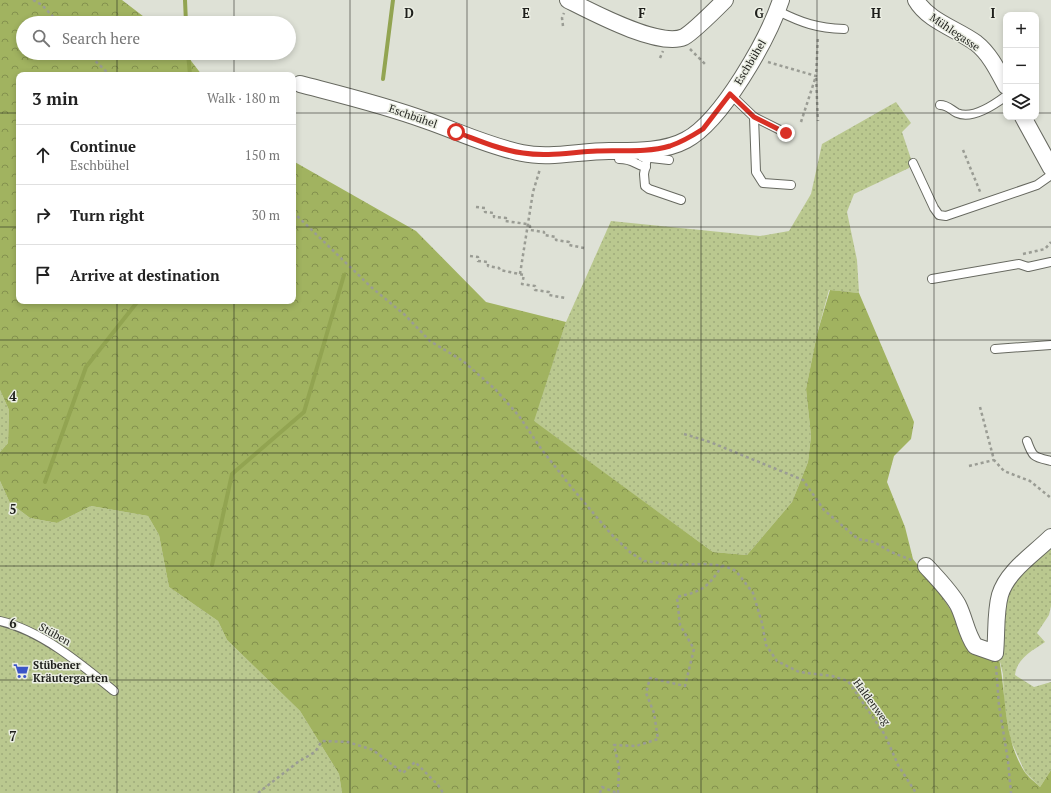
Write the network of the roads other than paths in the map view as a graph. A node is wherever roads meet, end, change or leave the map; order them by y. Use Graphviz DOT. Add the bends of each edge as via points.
graph roads {
  1 [pos="568,0"];
  2 [pos="725,0"];
  3 [pos="916,0"];
  4 [pos="780,5"];
  5 [pos="844,29"];
  6 [pos="300,84"];
  7 [pos="1005,84"];
  8 [pos="730,94"];
  9 [pos="1003,98"];
  10 [pos="940,105"];
  11 [pos="754,117"];
  12 [pos="1025,120"];
  13 [pos="786,133"];
  14 [pos="631,150"];
  15 [pos="647,158"];
  16 [pos="606,159"];
  17 [pos="670,160"];
  18 [pos="913,163"];
  19 [pos="646,167"];
  20 [pos="1051,168"];
  21 [pos="1051,175"];
  22 [pos="791,186"];
  23 [pos="681,200"];
  24 [pos="1051,262"];
  25 [pos="932,278"];
  26 [pos="1051,345"];
  27 [pos="995,349"];
  28 [pos="1027,441"];
  29 [pos="1051,460"];
  30 [pos="1051,537"];
  31 [pos="926,566"];
  32 [pos="0,621"];
  33 [pos="114,691"];
  1 -- 2 [label="street" via="622,26 668,38 683,37"];
  3 -- 7 [label="street, Mühlegasse" via="926,12 976,44 990,58"];
  4 -- 5 [label="lane" via="808,24 821,28"];
  4 -- 8 [label="street, Eschbühel" via="754,58"];
  6 -- 14 [label="street, Eschbühel" via="389,108 490,145 523,153 543,155"];
  8 -- 11 [label="lane"];
  8 -- 14 [label="street, Eschbühel" via="703,129 685,140 669,146"];
  9 -- 10 [label="lane" via="984,110 966,116 946,105"];
  11 -- 13 [label="lane"];
  11 -- 22 [label="lane" via="756,172 762,183"];
  12 -- 20 [label="street"];
  14 -- 15 [label="lane"];
  15 -- 17 [label="lane"];
  15 -- 19 [label="lane"];
  16 -- 19 [label="lane" via="628,159"];
  18 -- 21 [label="lane" via="934,208 939,215 946,216 1037,185"];
  19 -- 23 [label="lane" via="645,186"];
  24 -- 25 [label="lane" via="1028,267 1019,264"];
  26 -- 27 [label="lane"];
  28 -- 29 [label="lane" via="1036,458"];
  30 -- 31 [label="street" via="1010,576 1004,585 998,610 995,653 975,646 958,606"];
  32 -- 33 [label="lane, Stüben" via="33,634 72,656"];
}
